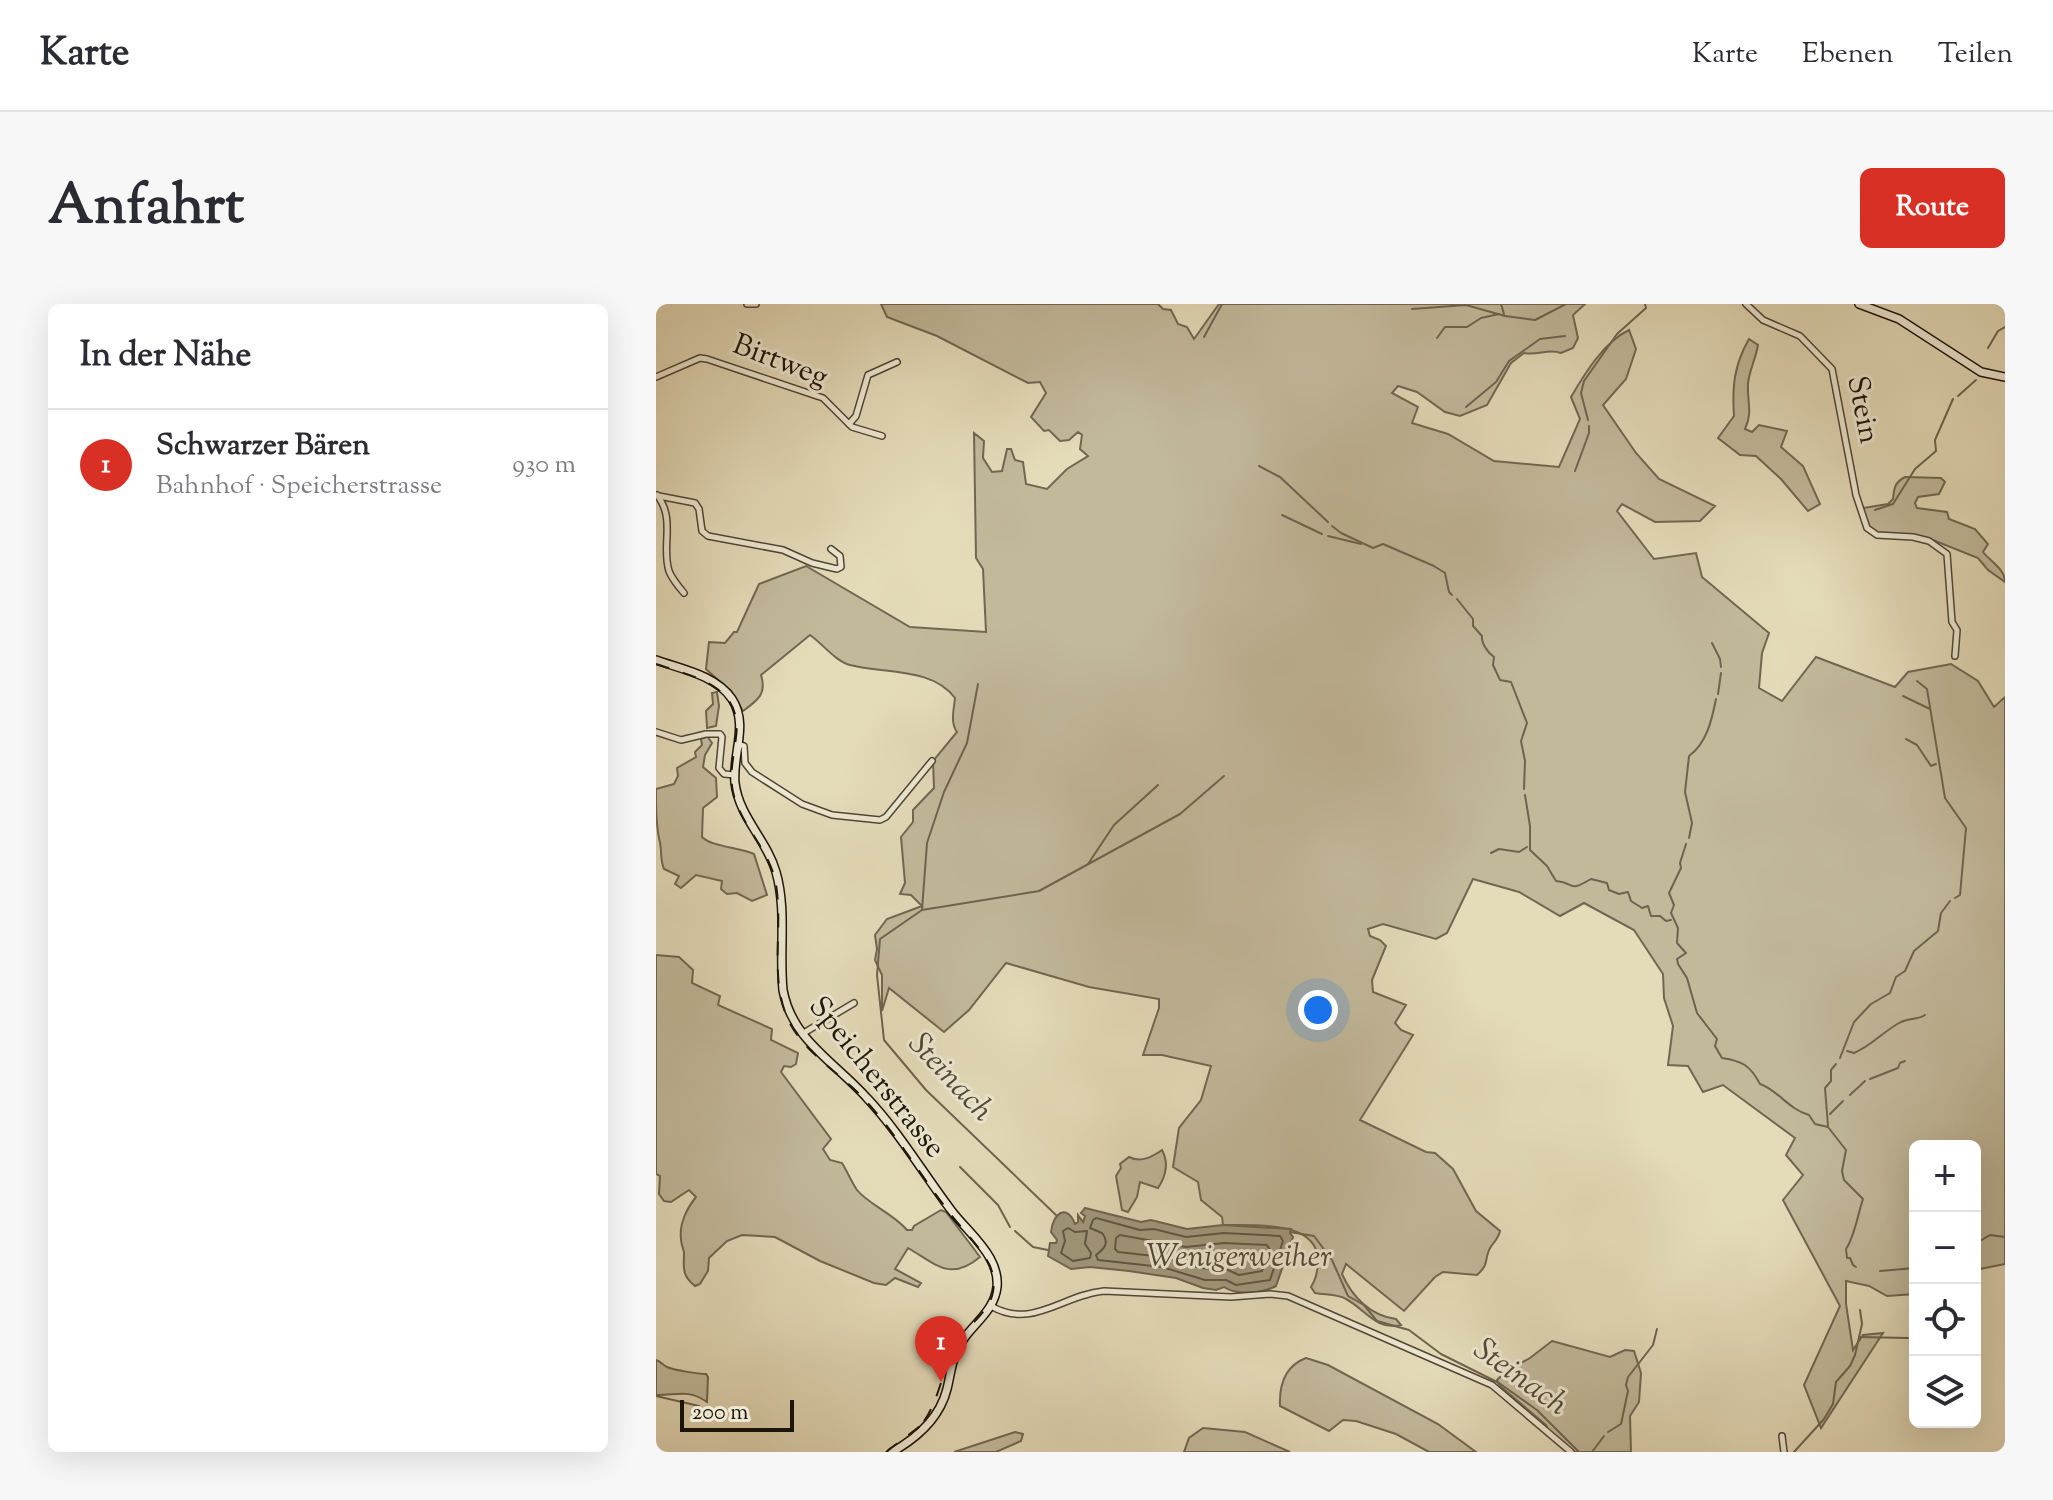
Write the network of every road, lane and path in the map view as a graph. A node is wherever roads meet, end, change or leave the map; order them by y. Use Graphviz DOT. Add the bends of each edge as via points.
graph roads {
  1 [pos="747,304"];
  2 [pos="756,304"];
  3 [pos="1746,304"];
  4 [pos="1859,304"];
  5 [pos="897,362"];
  6 [pos="656,377"];
  7 [pos="2005,377"];
  8 [pos="849,424"];
  9 [pos="882,436"];
  10 [pos="657,495"];
  11 [pos="831,549"];
  12 [pos="684,593"];
  13 [pos="1955,656"];
  14 [pos="656,660"];
  15 [pos="656,732"];
  16 [pos="738,744"];
  17 [pos="932,761"];
  18 [pos="735,775"];
  19 [pos="854,1003"];
  20 [pos="802,1035"];
  21 [pos="991,1306"];
  22 [pos="1782,1436"];
  23 [pos="892,1452"];
  24 [pos="1571,1452"];
  25 [pos="1784,1452"];
  1 -- 2 [label="street"];
  3 -- 13 [label="street, Stein" via="1763,320 1800,336 1832,369 1846,447 1871,533 1929,541 1947,554 1957,630"];
  4 -- 7 [label="main road" via="1910,325 1977,369"];
  5 -- 8 [label="street" via="868,375"];
  6 -- 8 [label="street, Birtweg" via="707,359 823,398"];
  8 -- 9 [label="street, Birtweg"];
  10 -- 11 [label="street" via="695,503 708,536 787,551 837,569 840,556"];
  10 -- 12 [label="street" via="668,529 668,566"];
  14 -- 16 [label="main road, Speicherstrasse" via="725,690 739,717"];
  15 -- 18 [label="street" via="681,740 720,734 719,768"];
  16 -- 17 [label="street" via="744,746 745,763 752,772 802,804 832,815 880,820"];
  16 -- 18 [label="main road, Speicherstrasse"];
  18 -- 20 [label="main road, Speicherstrasse" via="741,805 776,870 783,990"];
  19 -- 20 [label="street"];
  20 -- 21 [label="main road, Speicherstrasse" via="872,1104 987,1253 997,1280"];
  21 -- 23 [label="main road" via="958,1346 937,1411"];
  21 -- 24 [label="street" via="1024,1316 1104,1291 1288,1296 1492,1385"];
  22 -- 25 [label="street"];
}
